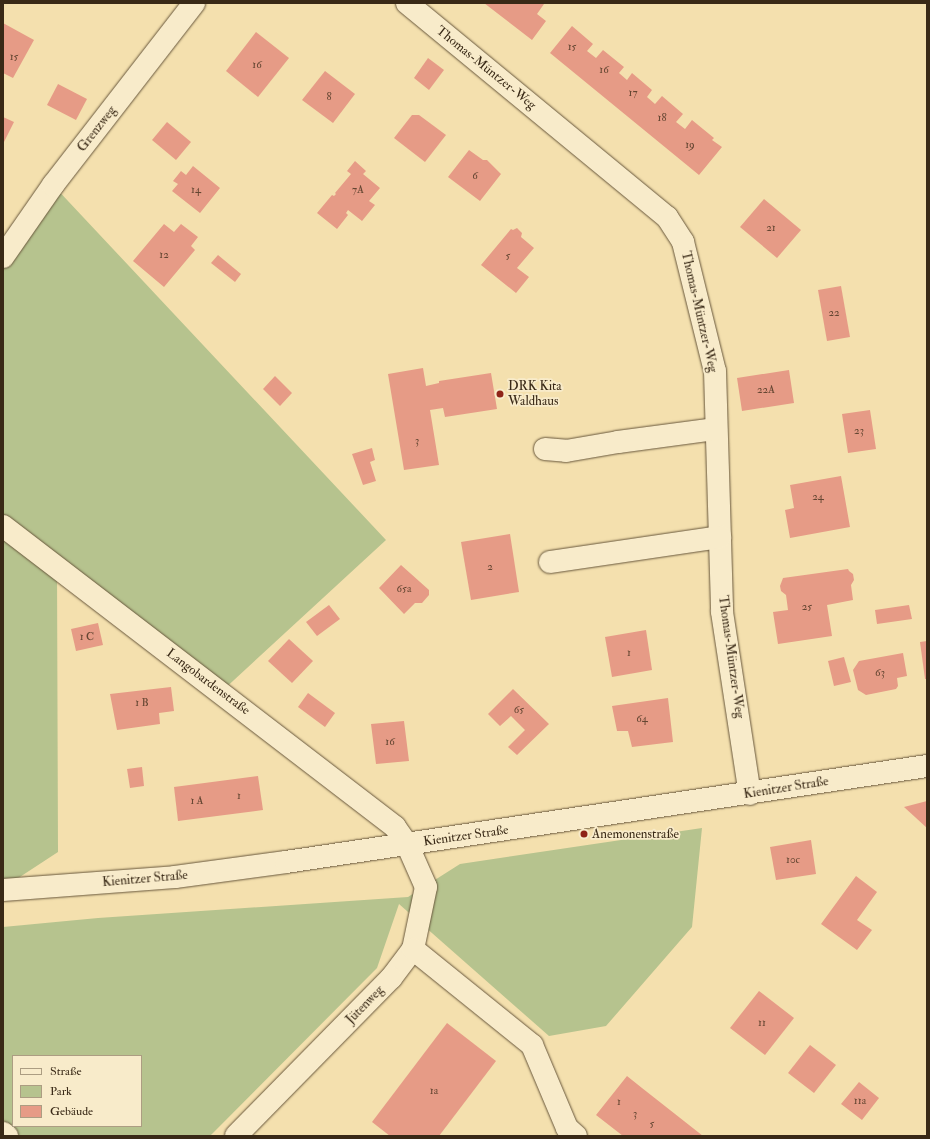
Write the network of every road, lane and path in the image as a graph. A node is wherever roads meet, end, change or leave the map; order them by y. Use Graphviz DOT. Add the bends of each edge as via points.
graph roads {
  1 [pos="194,3"];
  2 [pos="407,3"];
  3 [pos="3,257"];
  4 [pos="716,429"];
  5 [pos="545,449"];
  6 [pos="3,526"];
  7 [pos="720,537"];
  8 [pos="550,562"];
  9 [pos="927,766"];
  10 [pos="750,794"];
  11 [pos="407,844"];
  12 [pos="3,890"];
  13 [pos="413,949"];
  14 [pos="3,1133"];
  15 [pos="7,1136"];
  16 [pos="236,1136"];
  17 [pos="576,1136"];
  1 -- 3 [label="street, Grenzweg" via="53,185"];
  2 -- 4 [label="street, Thomas-Müntzer-Weg" via="667,217 683,242 715,371"];
  4 -- 5 [label="street" via="566,451"];
  4 -- 7 [label="street, Thomas-Müntzer-Weg"];
  6 -- 11 [label="street, Langobardenstraße" via="395,827"];
  7 -- 8 [label="street"];
  7 -- 10 [label="street, Thomas-Müntzer-Weg" via="722,612"];
  9 -- 10 [label="street, Kienitzer Straße"];
  10 -- 11 [label="street, Kienitzer Straße"];
  11 -- 12 [label="street, Kienitzer Straße" via="175,877"];
  11 -- 13 [label="street, Jütenweg" via="426,887"];
  13 -- 16 [label="street, Jütenweg" via="391,978"];
  13 -- 17 [label="street" via="532,1045 567,1128"];
  14 -- 15 [label="street"];
}
